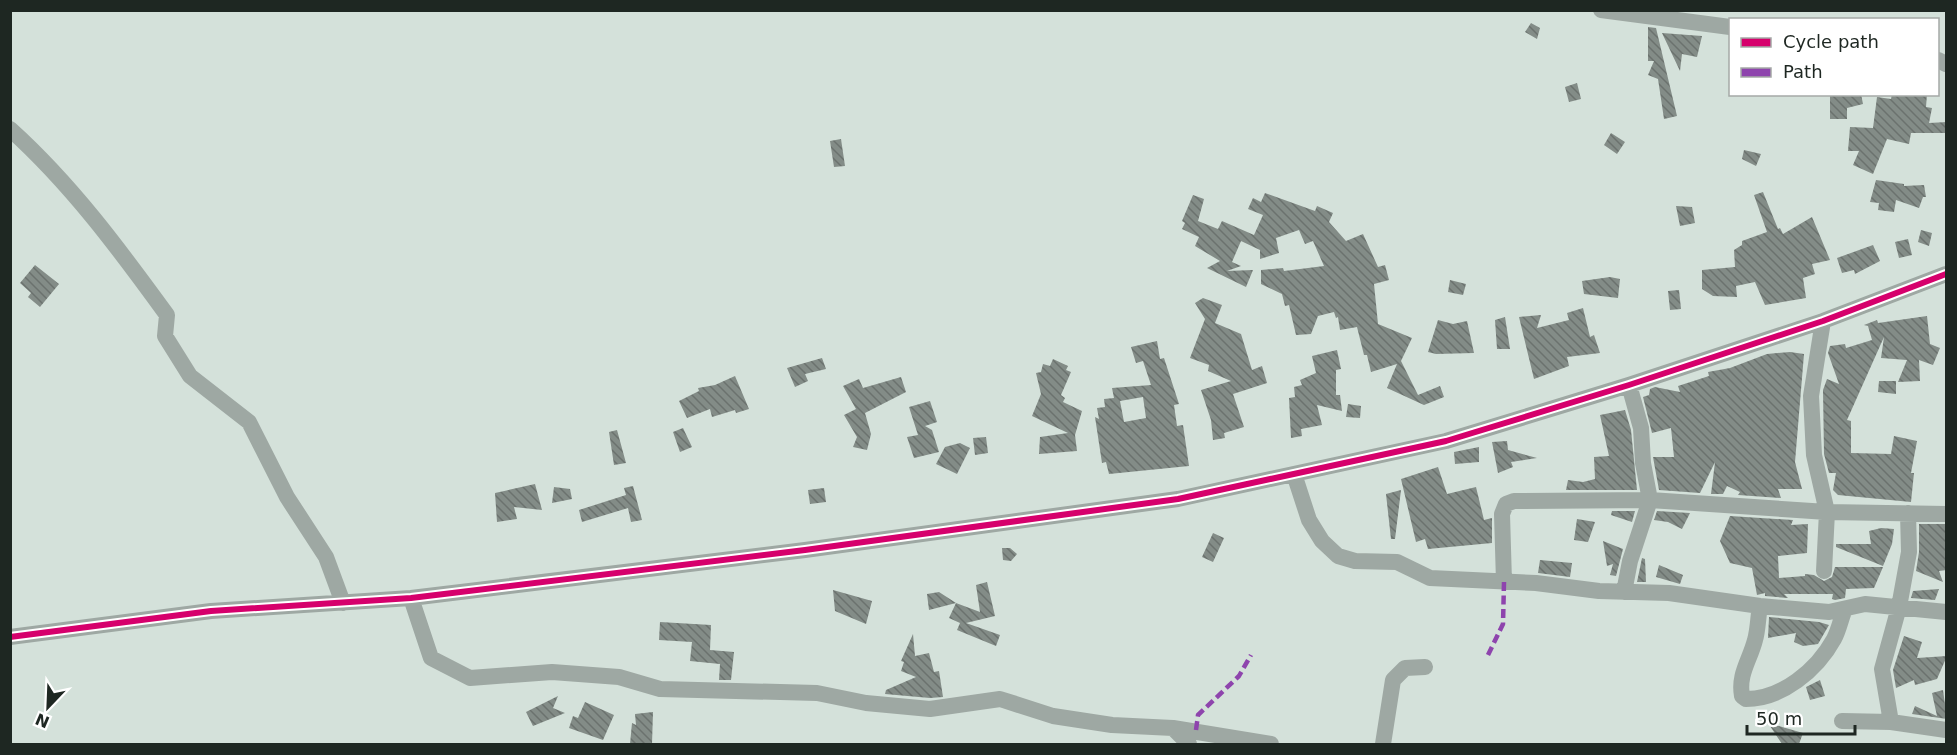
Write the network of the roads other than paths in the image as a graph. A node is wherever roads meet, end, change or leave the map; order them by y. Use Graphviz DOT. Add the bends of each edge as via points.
graph roads {
  1 [pos="1600,10"];
  2 [pos="1729,27"];
  3 [pos="10,129"];
  4 [pos="1947,274"];
  5 [pos="1823,321"];
  6 [pos="1629,385"];
  7 [pos="1294,474"];
  8 [pos="1650,500"];
  9 [pos="1827,512"];
  10 [pos="1908,513"];
  11 [pos="1947,514"];
  12 [pos="1824,571"];
  13 [pos="1504,582"];
  14 [pos="1624,592"];
  15 [pos="411,598"];
  16 [pos="343,603"];
  17 [pos="1760,606"];
  18 [pos="1899,607"];
  19 [pos="1845,609"];
  20 [pos="1947,612"];
  21 [pos="10,637"];
  22 [pos="1425,668"];
  23 [pos="1842,721"];
  24 [pos="1891,722"];
  25 [pos="1173,728"];
  26 [pos="1947,730"];
  27 [pos="1189,744"];
  28 [pos="1271,744"];
  29 [pos="1383,744"];
  1 -- 2 [label="street"];
  3 -- 16 [label="street" via="41,157 102,226 167,315 165,336 190,376 249,422 287,497 326,557"];
  4 -- 5 [label="street"];
  5 -- 6 [label="street"];
  5 -- 9 [label="street" via="1811,396 1814,455"];
  6 -- 7 [label="street" via="1446,441"];
  6 -- 8 [label="street" via="1641,428"];
  7 -- 13 [label="street" via="1309,520 1322,541 1338,556 1355,561 1397,562 1430,578"];
  7 -- 15 [label="street" via="1179,499"];
  8 -- 9 [label="street"];
  8 -- 13 [label="street" via="1506,504 1502,514"];
  8 -- 14 [label="street"];
  9 -- 10 [label="street"];
  9 -- 12 [label="street"];
  10 -- 11 [label="street"];
  10 -- 18 [label="street" via="1909,552"];
  13 -- 14 [label="street"];
  14 -- 17 [label="street" via="1670,593"];
  15 -- 16 [label="street"];
  15 -- 25 [label="street" via="431,658 470,678 552,672 619,677 660,689 817,693 866,703 930,709 999,699 1053,716 1112,725"];
  16 -- 21 [label="street" via="211,611"];
  17 -- 19 [label="street" via="1829,612"];
  17 -- 19 [label="street" via="1755,640 1742,671 1740,688 1746,699 1787,689 1818,661 1835,637"];
  18 -- 19 [label="street" via="1865,604"];
  18 -- 20 [label="street"];
  18 -- 24 [label="street" via="1882,669"];
  22 -- 29 [label="street" via="1405,668 1393,680"];
  23 -- 24 [label="street"];
  24 -- 26 [label="street"];
  25 -- 27 [label="street"];
  25 -- 28 [label="street"];
}
